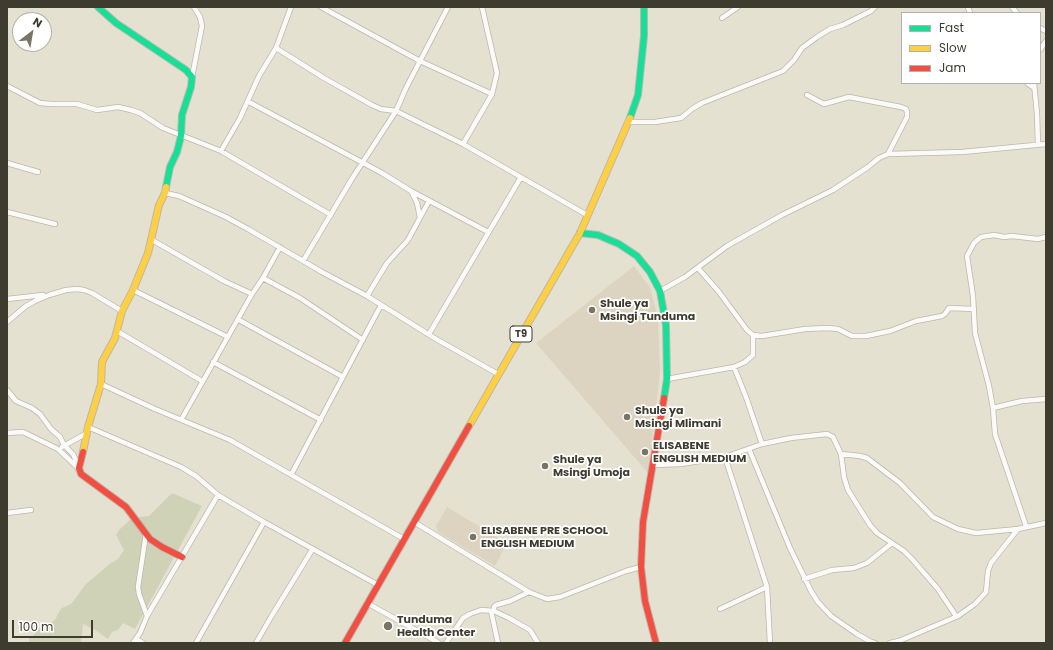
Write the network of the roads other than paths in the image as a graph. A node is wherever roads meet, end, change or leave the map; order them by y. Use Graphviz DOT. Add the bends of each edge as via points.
graph roads {
  1 [pos="98,7"];
  2 [pos="194,7"];
  3 [pos="291,7"];
  4 [pos="321,7"];
  5 [pos="448,7"];
  6 [pos="482,7"];
  7 [pos="488,7"];
  8 [pos="644,7"];
  9 [pos="738,7"];
  10 [pos="875,7"];
  11 [pos="484,13"];
  12 [pos="722,18"];
  13 [pos="276,48"];
  14 [pos="420,61"];
  15 [pos="192,77"];
  16 [pos="1034,85"];
  17 [pos="7,86"];
  18 [pos="492,94"];
  19 [pos="807,95"];
  20 [pos="249,102"];
  21 [pos="396,111"];
  22 [pos="628,122"];
  23 [pos="181,136"];
  24 [pos="463,144"];
  25 [pos="1038,144"];
  26 [pos="1046,144"];
  27 [pos="221,150"];
  28 [pos="888,154"];
  29 [pos="7,163"];
  30 [pos="361,163"];
  31 [pos="38,172"];
  32 [pos="521,177"];
  33 [pos="411,191"];
  34 [pos="165,193"];
  35 [pos="429,201"];
  36 [pos="7,212"];
  37 [pos="331,215"];
  38 [pos="587,215"];
  39 [pos="420,216"];
  40 [pos="55,224"];
  41 [pos="488,232"];
  42 [pos="580,233"];
  43 [pos="1046,236"];
  44 [pos="152,240"];
  45 [pos="280,247"];
  46 [pos="303,262"];
  47 [pos="698,268"];
  48 [pos="263,278"];
  49 [pos="133,290"];
  50 [pos="660,290"];
  51 [pos="252,294"];
  52 [pos="49,295"];
  53 [pos="367,296"];
  54 [pos="7,299"];
  55 [pos="381,305"];
  56 [pos="974,309"];
  57 [pos="122,311"];
  58 [pos="239,320"];
  59 [pos="7,322"];
  60 [pos="117,331"];
  61 [pos="429,334"];
  62 [pos="753,334"];
  63 [pos="228,337"];
  64 [pos="363,340"];
  65 [pos="214,362"];
  66 [pos="734,367"];
  67 [pos="498,374"];
  68 [pos="343,377"];
  69 [pos="667,379"];
  70 [pos="202,381"];
  71 [pos="101,384"];
  72 [pos="7,390"];
  73 [pos="1046,399"];
  74 [pos="993,408"];
  75 [pos="181,420"];
  76 [pos="321,420"];
  77 [pos="87,430"];
  78 [pos="7,433"];
  79 [pos="762,444"];
  80 [pos="64,445"];
  81 [pos="58,448"];
  82 [pos="749,449"];
  83 [pos="841,454"];
  84 [pos="725,457"];
  85 [pos="653,465"];
  86 [pos="79,468"];
  87 [pos="292,475"];
  88 [pos="218,495"];
  89 [pos="31,510"];
  90 [pos="7,513"];
  91 [pos="264,522"];
  92 [pos="414,522"];
  93 [pos="1046,523"];
  94 [pos="1026,526"];
  95 [pos="1018,529"];
  96 [pos="146,534"];
  97 [pos="404,539"];
  98 [pos="892,544"];
  99 [pos="312,550"];
  100 [pos="182,557"];
  101 [pos="641,567"];
  102 [pos="804,579"];
  103 [pos="378,585"];
  104 [pos="767,587"];
  105 [pos="529,592"];
  106 [pos="367,603"];
  107 [pos="720,609"];
  108 [pos="493,611"];
  109 [pos="147,616"];
  110 [pos="956,616"];
  111 [pos="135,641"];
  112 [pos="143,643"];
  113 [pos="196,643"];
  114 [pos="256,643"];
  115 [pos="345,643"];
  116 [pos="438,643"];
  117 [pos="446,643"];
  118 [pos="498,643"];
  119 [pos="538,643"];
  120 [pos="656,643"];
  121 [pos="770,643"];
  122 [pos="872,643"];
  123 [pos="890,643"];
  1 -- 15 [label="main road" via="116,23 186,70"];
  2 -- 15 [label="street" via="202,26"];
  3 -- 13 [label="street"];
  4 -- 14 [label="street"];
  5 -- 14 [label="street"];
  6 -- 11 [label="street"];
  7 -- 11 [label="street"];
  8 -- 22 [label="main road, T9" via="638,95"];
  9 -- 12 [label="street"];
  10 -- 22 [label="street" via="817,37 802,48 783,70 702,103 681,118 655,122"];
  11 -- 18 [label="street" via="497,73"];
  13 -- 20 [label="street"];
  13 -- 21 [label="street" via="372,105"];
  14 -- 18 [label="street"];
  14 -- 21 [label="street"];
  15 -- 23 [label="main road" via="182,115"];
  16 -- 25 [label="street"];
  17 -- 23 [label="street" via="40,103 77,104 97,110 125,108 140,113"];
  18 -- 24 [label="street"];
  19 -- 28 [label="street" via="824,104 850,97 906,109 907,116"];
  20 -- 27 [label="street"];
  20 -- 30 [label="street"];
  21 -- 24 [label="street"];
  21 -- 30 [label="street"];
  22 -- 38 [label="main road, T9"];
  23 -- 27 [label="street"];
  23 -- 34 [label="main road" via="170,167"];
  24 -- 32 [label="street"];
  25 -- 26 [label="street"];
  25 -- 28 [label="street" via="962,152"];
  27 -- 37 [label="street"];
  28 -- 47 [label="street" via="833,190 727,246"];
  29 -- 31 [label="street"];
  30 -- 33 [label="street"];
  30 -- 37 [label="street"];
  32 -- 38 [label="street"];
  32 -- 41 [label="street"];
  33 -- 35 [label="street"];
  33 -- 39 [label="street"];
  34 -- 44 [label="main road" via="159,204"];
  34 -- 45 [label="street" via="226,217"];
  35 -- 39 [label="street"];
  35 -- 41 [label="street"];
  36 -- 40 [label="street"];
  37 -- 46 [label="street"];
  38 -- 42 [label="main road, T9"];
  39 -- 53 [label="street" via="408,240 387,263"];
  41 -- 61 [label="street"];
  42 -- 50 [label="main road" via="598,235 619,244 637,256"];
  42 -- 67 [label="main road, T9"];
  43 -- 56 [label="street" via="1038,239 994,235 982,237 974,243 967,256"];
  44 -- 49 [label="main road"];
  44 -- 51 [label="street"];
  45 -- 46 [label="street"];
  45 -- 48 [label="street"];
  46 -- 53 [label="street"];
  47 -- 50 [label="street"];
  47 -- 62 [label="street" via="747,330"];
  48 -- 51 [label="street"];
  48 -- 64 [label="street" via="300,298"];
  49 -- 57 [label="main road"];
  49 -- 63 [label="street"];
  50 -- 69 [label="main road" via="666,325"];
  51 -- 58 [label="street"];
  52 -- 54 [label="street"];
  52 -- 57 [label="street" via="66,290 84,290"];
  52 -- 59 [label="street" via="26,306"];
  53 -- 55 [label="street"];
  55 -- 61 [label="street"];
  55 -- 64 [label="street"];
  56 -- 62 [label="street" via="949,308 942,316 866,336 852,336 838,329 828,328 762,336"];
  56 -- 74 [label="street" via="975,333"];
  57 -- 60 [label="main road"];
  58 -- 63 [label="street"];
  58 -- 68 [label="street"];
  60 -- 70 [label="street"];
  60 -- 71 [label="main road" via="102,362"];
  61 -- 67 [label="street"];
  62 -- 66 [label="street" via="752,355"];
  63 -- 65 [label="street"];
  64 -- 68 [label="street"];
  65 -- 70 [label="street"];
  65 -- 76 [label="street"];
  66 -- 69 [label="street"];
  66 -- 79 [label="street"];
  67 -- 92 [label="main road, T9"];
  68 -- 76 [label="street"];
  69 -- 85 [label="main road"];
  70 -- 75 [label="street"];
  71 -- 75 [label="street"];
  71 -- 77 [label="main road"];
  72 -- 80 [label="street" via="16,401 40,414"];
  73 -- 74 [label="street" via="1022,401"];
  74 -- 94 [label="street" via="995,434"];
  75 -- 87 [label="street" via="230,440"];
  76 -- 87 [label="street"];
  77 -- 80 [label="street"];
  77 -- 86 [label="main road"];
  77 -- 88 [label="street" via="181,467"];
  78 -- 81 [label="street" via="23,432"];
  79 -- 82 [label="street"];
  79 -- 83 [label="street" via="827,434 833,437"];
  80 -- 81 [label="street"];
  80 -- 86 [label="street" via="74,455"];
  81 -- 86 [label="street"];
  82 -- 84 [label="street"];
  82 -- 102 [label="street"];
  83 -- 95 [label="street" via="867,458 900,483 933,517 958,529 976,533"];
  83 -- 98 [label="street" via="844,476 853,499 877,533"];
  84 -- 85 [label="street" via="681,464"];
  84 -- 104 [label="street"];
  85 -- 101 [label="main road" via="643,522"];
  86 -- 96 [label="main road" via="81,474 126,507"];
  87 -- 97 [label="street"];
  88 -- 91 [label="street"];
  88 -- 100 [label="street"];
  89 -- 90 [label="street"];
  91 -- 99 [label="street"];
  91 -- 113 [label="street"];
  92 -- 97 [label="main road, T9"];
  92 -- 105 [label="street"];
  93 -- 94 [label="street"];
  94 -- 95 [label="street"];
  95 -- 110 [label="street" via="991,563 986,592 975,604"];
  96 -- 100 [label="main road" via="157,544"];
  96 -- 109 [label="street" via="138,587"];
  97 -- 103 [label="main road, T9"];
  98 -- 102 [label="street" via="867,563"];
  98 -- 110 [label="street" via="912,558"];
  99 -- 103 [label="street"];
  99 -- 114 [label="street"];
  100 -- 109 [label="street"];
  101 -- 105 [label="street" via="553,599"];
  101 -- 120 [label="main road" via="645,601"];
  102 -- 122 [label="street" via="818,602 832,616"];
  103 -- 106 [label="main road, T9"];
  104 -- 107 [label="street"];
  104 -- 121 [label="street"];
  105 -- 108 [label="street" via="496,605"];
  106 -- 115 [label="main road, T9"];
  106 -- 116 [label="street"];
  108 -- 117 [label="street" via="481,610 463,618"];
  108 -- 118 [label="street"];
  108 -- 119 [label="street" via="530,630"];
  109 -- 111 [label="street"];
  110 -- 123 [label="street"];
  111 -- 112 [label="street"];
}
